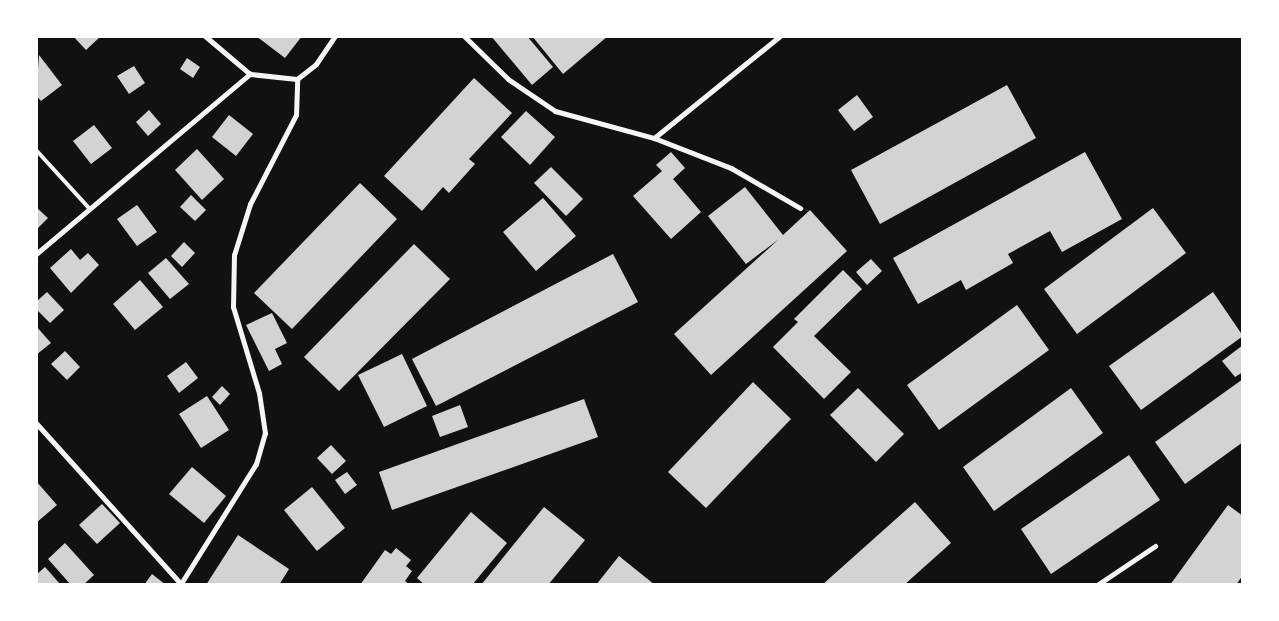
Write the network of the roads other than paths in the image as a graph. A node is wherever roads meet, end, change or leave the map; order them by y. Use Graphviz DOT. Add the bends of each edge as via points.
graph roads {
  1 [pos="205,36"];
  2 [pos="335,36"];
  3 [pos="464,36"];
  4 [pos="780,36"];
  5 [pos="250,74"];
  6 [pos="297,79"];
  7 [pos="654,138"];
  8 [pos="36,150"];
  9 [pos="89,208"];
  10 [pos="800,208"];
  11 [pos="36,254"];
  12 [pos="36,423"];
  13 [pos="1155,546"];
  14 [pos="180,584"];
  15 [pos="1098,585"];
  1 -- 5 [label="street"];
  2 -- 6 [label="street" via="316,64"];
  3 -- 7 [label="street" via="508,79 555,111"];
  4 -- 7 [label="street"];
  5 -- 6 [label="street"];
  5 -- 9 [label="street"];
  6 -- 14 [label="street" via="296,115 250,204 234,255 233,307 259,393 265,433 256,464"];
  7 -- 10 [label="street" via="731,168"];
  8 -- 9 [label="lane"];
  9 -- 11 [label="street"];
  12 -- 14 [label="street"];
  13 -- 15 [label="street"];
}
